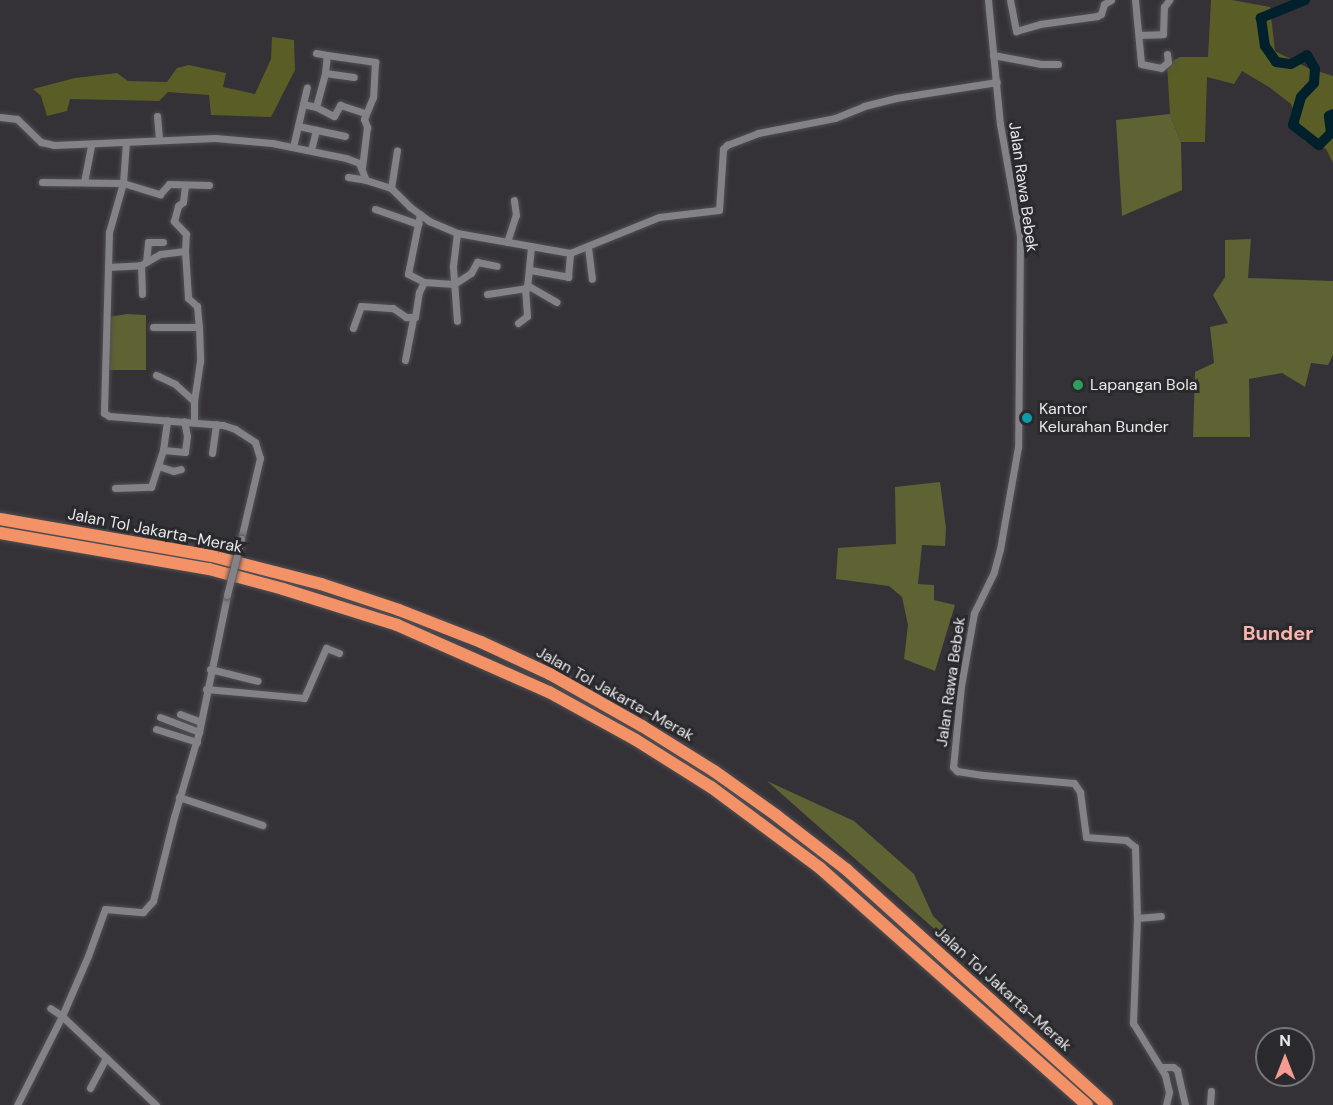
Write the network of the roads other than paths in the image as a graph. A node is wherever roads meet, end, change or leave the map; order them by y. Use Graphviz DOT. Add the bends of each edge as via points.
graph roads {
  1 [pos="988,0"];
  2 [pos="1010,0"];
  3 [pos="1111,0"];
  4 [pos="1135,0"];
  5 [pos="1169,0"];
  6 [pos="1139,35"];
  7 [pos="316,53"];
  8 [pos="1167,54"];
  9 [pos="327,55"];
  10 [pos="993,55"];
  11 [pos="1058,64"];
  12 [pos="325,73"];
  13 [pos="354,77"];
  14 [pos="997,82"];
  15 [pos="307,87"];
  16 [pos="303,104"];
  17 [pos="316,107"];
  18 [pos="365,113"];
  19 [pos="157,116"];
  20 [pos="0,117"];
  21 [pos="298,126"];
  22 [pos="315,130"];
  23 [pos="345,136"];
  24 [pos="159,140"];
  25 [pos="126,142"];
  26 [pos="91,145"];
  27 [pos="293,147"];
  28 [pos="311,150"];
  29 [pos="397,150"];
  30 [pos="362,168"];
  31 [pos="348,177"];
  32 [pos="366,180"];
  33 [pos="42,182"];
  34 [pos="84,182"];
  35 [pos="123,183"];
  36 [pos="185,185"];
  37 [pos="209,185"];
  38 [pos="391,188"];
  39 [pos="514,200"];
  40 [pos="375,209"];
  41 [pos="420,214"];
  42 [pos="418,224"];
  43 [pos="457,234"];
  44 [pos="163,242"];
  45 [pos="507,242"];
  46 [pos="531,247"];
  47 [pos="588,247"];
  48 [pos="184,251"];
  49 [pos="570,253"];
  50 [pos="144,263"];
  51 [pos="497,266"];
  52 [pos="108,267"];
  53 [pos="530,270"];
  54 [pos="592,279"];
  55 [pos="424,282"];
  56 [pos="454,284"];
  57 [pos="526,287"];
  58 [pos="142,294"];
  59 [pos="487,294"];
  60 [pos="557,302"];
  61 [pos="413,319"];
  62 [pos="457,321"];
  63 [pos="518,323"];
  64 [pos="153,327"];
  65 [pos="199,327"];
  66 [pos="352,328"];
  67 [pos="405,360"];
  68 [pos="156,375"];
  69 [pos="194,401"];
  70 [pos="166,420"];
  71 [pos="183,421"];
  72 [pos="194,422"];
  73 [pos="216,424"];
  74 [pos="163,450"];
  75 [pos="212,453"];
  76 [pos="158,466"];
  77 [pos="180,469"];
  78 [pos="115,488"];
  79 [pos="0,519"];
  80 [pos="0,533"];
  81 [pos="339,653"];
  82 [pos="210,669"];
  83 [pos="258,681"];
  84 [pos="206,689"];
  85 [pos="180,714"];
  86 [pos="160,717"];
  87 [pos="201,722"];
  88 [pos="156,729"];
  89 [pos="199,732"];
  90 [pos="197,742"];
  91 [pos="179,797"];
  92 [pos="262,825"];
  93 [pos="1161,916"];
  94 [pos="1137,918"];
  95 [pos="50,1008"];
  96 [pos="62,1016"];
  97 [pos="106,1058"];
  98 [pos="1161,1066"];
  99 [pos="90,1088"];
  100 [pos="1211,1091"];
  101 [pos="17,1105"];
  102 [pos="156,1105"];
  103 [pos="1087,1105"];
  104 [pos="1107,1105"];
  105 [pos="1166,1105"];
  106 [pos="1185,1105"];
  107 [pos="1210,1105"];
  1 -- 10 [label="street, Jalan Rawa Bebek"];
  2 -- 3 [label="street" via="1016,31 1096,16"];
  4 -- 6 [label="street"];
  5 -- 6 [label="street" via="1164,7 1163,33"];
  6 -- 8 [label="street" via="1142,64 1161,68 1168,62"];
  7 -- 9 [label="street"];
  9 -- 12 [label="street"];
  9 -- 18 [label="street" via="375,62 373,97"];
  10 -- 11 [label="street"];
  10 -- 14 [label="street, Jalan Rawa Bebek"];
  12 -- 13 [label="street"];
  12 -- 17 [label="street"];
  14 -- 47 [label="street" via="896,98 835,118 758,133 727,145 723,149 719,210 659,217"];
  14 -- 94 [label="street, Jalan Rawa Bebek" via="1008,180 1020,236 1018,447 998,558 975,606 961,686 953,767 957,771 1067,781 1079,786 1086,837 1126,840 1135,847"];
  15 -- 16 [label="street"];
  16 -- 17 [label="street"];
  16 -- 21 [label="street"];
  17 -- 18 [label="street" via="334,116 339,105"];
  18 -- 30 [label="street"];
  19 -- 24 [label="street"];
  20 -- 26 [label="street" via="24,123 41,142"];
  21 -- 22 [label="street"];
  21 -- 27 [label="street"];
  22 -- 23 [label="street"];
  22 -- 28 [label="street"];
  24 -- 25 [label="street"];
  24 -- 27 [label="street" via="215,138"];
  25 -- 26 [label="street"];
  25 -- 35 [label="street"];
  26 -- 34 [label="street"];
  27 -- 28 [label="street"];
  28 -- 30 [label="street" via="352,159"];
  29 -- 38 [label="street"];
  30 -- 32 [label="street"];
  31 -- 32 [label="street"];
  32 -- 38 [label="street"];
  33 -- 34 [label="street"];
  34 -- 35 [label="street"];
  35 -- 36 [label="street" via="160,194 168,184"];
  35 -- 52 [label="street" via="109,232"];
  36 -- 37 [label="street"];
  36 -- 48 [label="street" via="183,202 174,221 186,234"];
  38 -- 41 [label="street"];
  39 -- 45 [label="street" via="516,215"];
  40 -- 42 [label="street"];
  41 -- 42 [label="street"];
  41 -- 43 [label="street"];
  42 -- 55 [label="street" via="408,274"];
  43 -- 45 [label="street"];
  43 -- 56 [label="street"];
  44 -- 50 [label="street" via="148,242"];
  45 -- 46 [label="street"];
  46 -- 49 [label="street"];
  46 -- 53 [label="street"];
  47 -- 49 [label="street"];
  47 -- 54 [label="street"];
  48 -- 50 [label="street" via="160,254"];
  48 -- 65 [label="street" via="188,298 197,306"];
  49 -- 53 [label="street" via="568,277"];
  50 -- 52 [label="street"];
  50 -- 58 [label="street"];
  51 -- 56 [label="street" via="479,261 471,273"];
  52 -- 70 [label="street" via="104,413 109,417"];
  53 -- 57 [label="street"];
  55 -- 56 [label="street"];
  55 -- 61 [label="street"];
  56 -- 62 [label="street"];
  57 -- 59 [label="street"];
  57 -- 60 [label="street"];
  57 -- 63 [label="street" via="527,316"];
  61 -- 66 [label="street" via="393,308 361,306"];
  61 -- 67 [label="street"];
  64 -- 65 [label="street"];
  65 -- 69 [label="street" via="200,361"];
  68 -- 69 [label="street" via="175,384"];
  69 -- 72 [label="street"];
  70 -- 71 [label="street"];
  70 -- 74 [label="street"];
  71 -- 72 [label="street"];
  71 -- 74 [label="street" via="187,436 185,452"];
  72 -- 73 [label="street"];
  73 -- 75 [label="street"];
  73 -- 82 [label="street, bridge" via="244,434 255,442 260,453"];
  74 -- 76 [label="street"];
  76 -- 77 [label="street"];
  76 -- 78 [label="street" via="149,488"];
  79 -- 104 [label="highway, Jalan Tol Jakarta–Merak" via="212,556 321,584 399,610 550,674 714,771 847,870"];
  80 -- 103 [label="highway, Jalan Tol Jakarta–Merak" via="210,569 283,589 397,625 549,692 711,787 820,868"];
  81 -- 84 [label="street" via="326,648 304,698"];
  82 -- 83 [label="street"];
  82 -- 84 [label="street"];
  84 -- 87 [label="street"];
  85 -- 87 [label="street"];
  86 -- 89 [label="street"];
  87 -- 89 [label="street"];
  88 -- 90 [label="street"];
  89 -- 90 [label="street"];
  90 -- 91 [label="street"];
  91 -- 92 [label="street"];
  91 -- 96 [label="street" via="153,901 143,912 105,909"];
  93 -- 94 [label="street"];
  94 -- 98 [label="street, Jalan Rawa Bebek" via="1133,1023"];
  95 -- 96 [label="street"];
  96 -- 97 [label="street"];
  96 -- 101 [label="street"];
  97 -- 99 [label="street"];
  97 -- 102 [label="street"];
  98 -- 105 [label="street, Jalan Rawa Bebek" via="1168,1086"];
  98 -- 106 [label="street" via="1177,1070"];
  100 -- 107 [label="street"];
}
